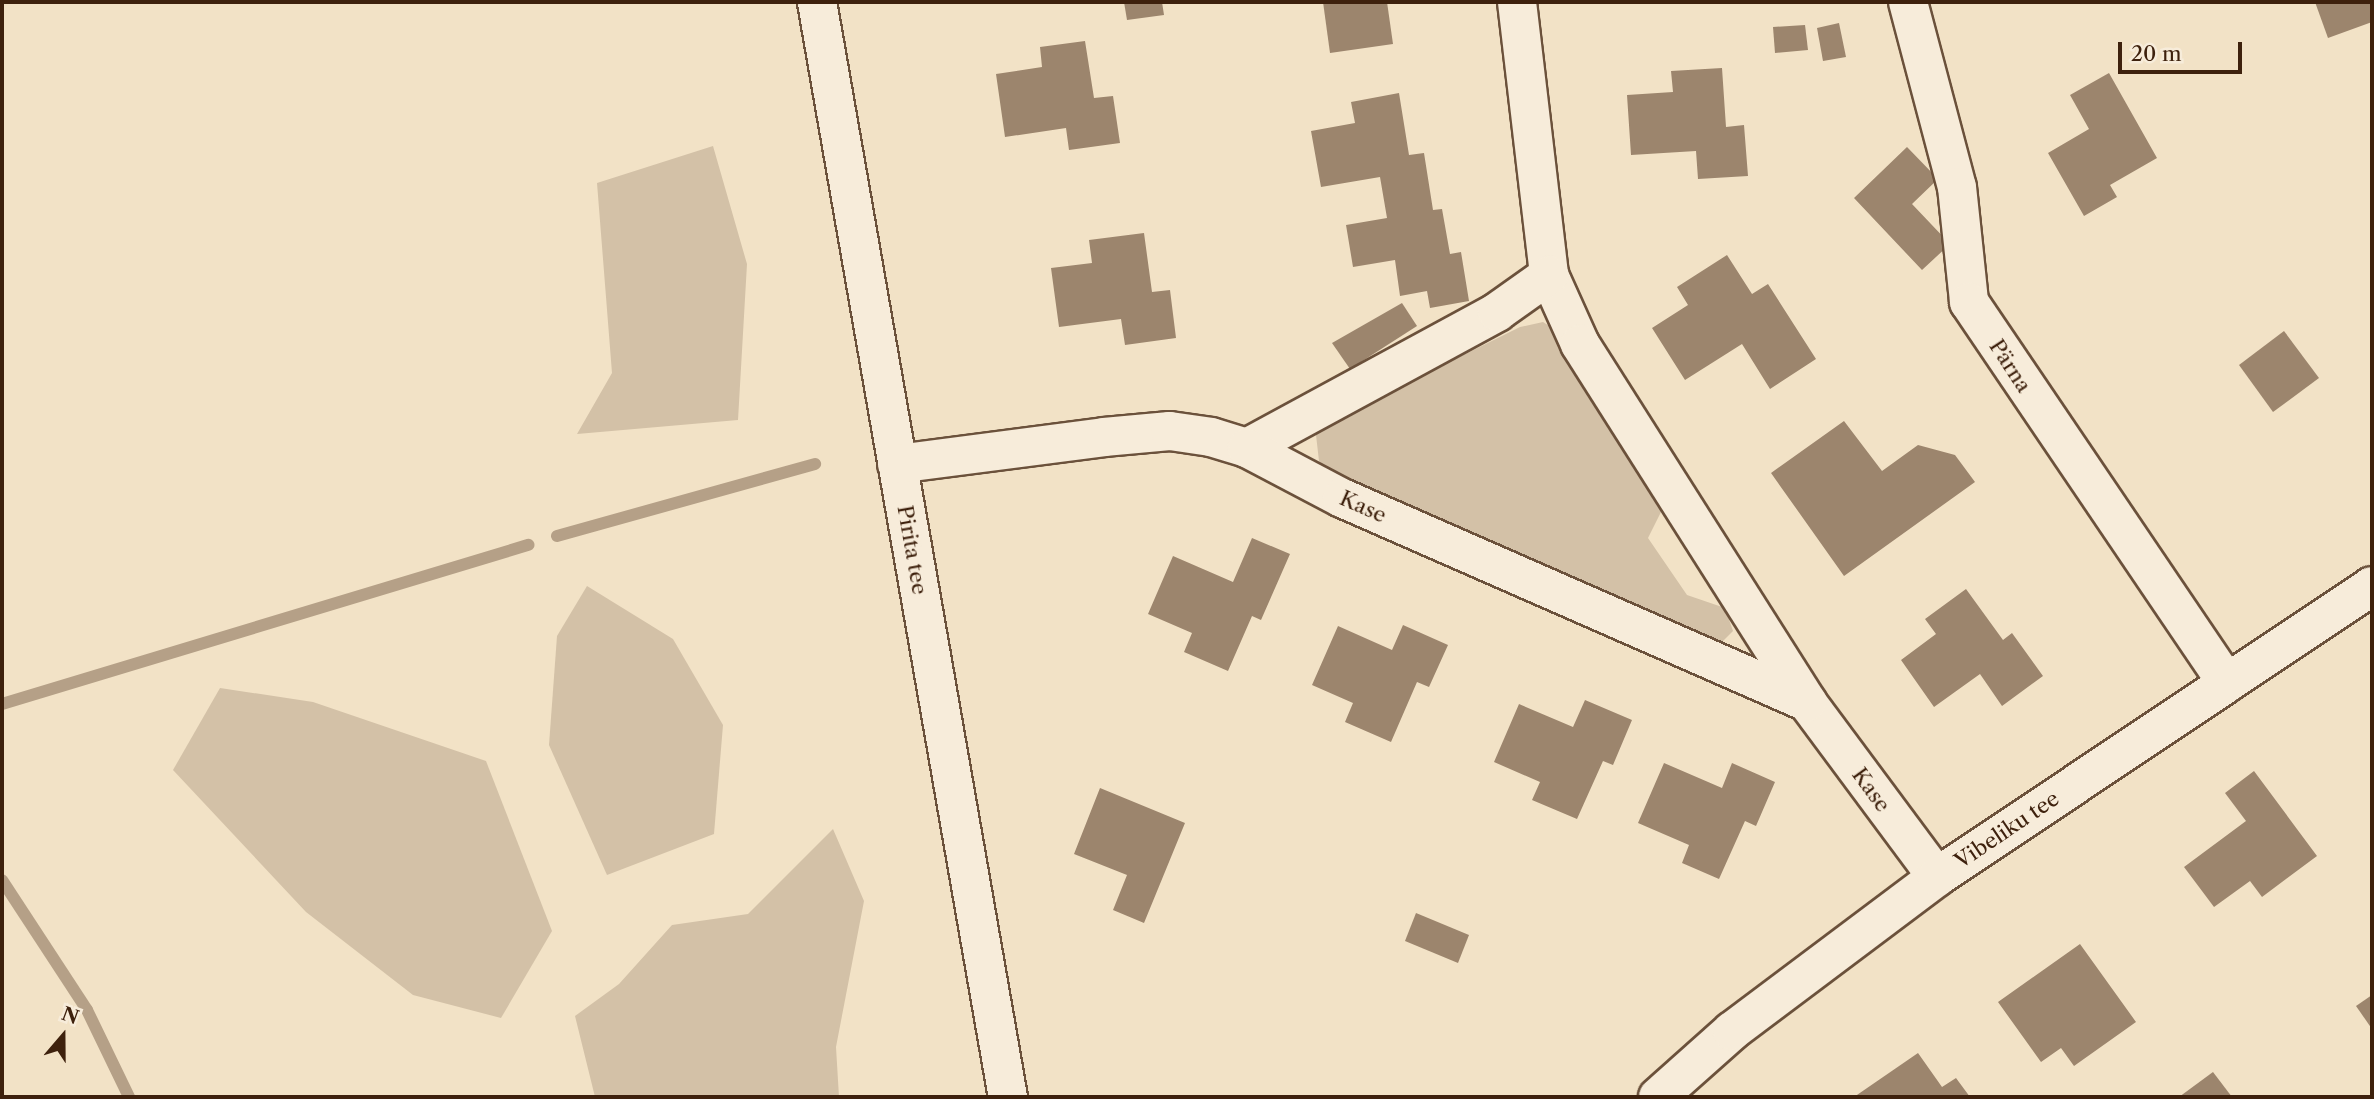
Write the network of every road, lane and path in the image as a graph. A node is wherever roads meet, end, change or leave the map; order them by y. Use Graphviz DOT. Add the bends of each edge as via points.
graph roads {
  1 [pos="817,2"];
  2 [pos="1517,2"];
  3 [pos="1908,2"];
  4 [pos="1549,275"];
  5 [pos="1247,448"];
  6 [pos="897,464"];
  7 [pos="2372,586"];
  8 [pos="2227,683"];
  9 [pos="1807,702"];
  10 [pos="1937,877"];
  11 [pos="1007,1097"];
  12 [pos="1658,1097"];
  1 -- 6 [label="street, Pirita tee"];
  2 -- 4 [label="street, Kase"];
  3 -- 8 [label="street, Pärna" via="1957,187 1969,302"];
  4 -- 5 [label="street" via="1486,318"];
  4 -- 9 [label="street, Kase" via="1580,344"];
  5 -- 6 [label="street, Kase" via="1170,431"];
  5 -- 9 [label="street, Kase" via="1342,498"];
  6 -- 11 [label="street, Pirita tee"];
  7 -- 8 [label="street, Vibeliku tee"];
  8 -- 10 [label="street, Vibeliku tee"];
  9 -- 10 [label="street, Kase"];
  10 -- 12 [label="street, Vibeliku tee" via="1732,1031"];
}
